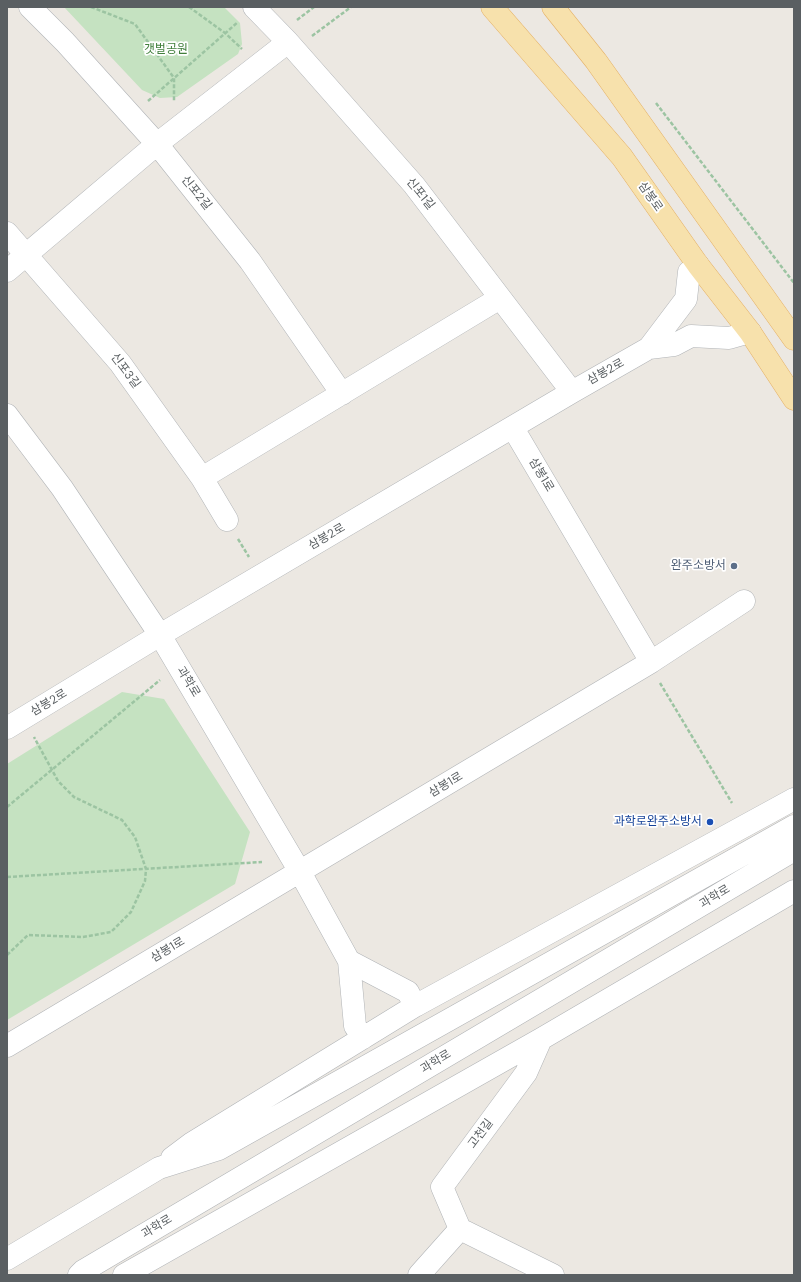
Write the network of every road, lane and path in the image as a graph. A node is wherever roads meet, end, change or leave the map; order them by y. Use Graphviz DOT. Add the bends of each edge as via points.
graph roads {
  1 [pos="30,7"];
  2 [pos="92,7"];
  3 [pos="189,7"];
  4 [pos="314,7"];
  5 [pos="350,7"];
  6 [pos="492,7"];
  7 [pos="552,7"];
  8 [pos="248,13"];
  9 [pos="291,32"];
  10 [pos="225,33"];
  11 [pos="310,38"];
  12 [pos="244,52"];
  13 [pos="174,78"];
  14 [pos="656,102"];
  15 [pos="144,105"];
  16 [pos="174,107"];
  17 [pos="157,144"];
  18 [pos="7,233"];
  19 [pos="26,255"];
  20 [pos="698,265"];
  21 [pos="7,271"];
  22 [pos="794,283"];
  23 [pos="500,298"];
  24 [pos="750,332"];
  25 [pos="794,339"];
  26 [pos="649,348"];
  27 [pos="572,392"];
  28 [pos="342,394"];
  29 [pos="794,399"];
  30 [pos="7,415"];
  31 [pos="513,428"];
  32 [pos="202,478"];
  33 [pos="226,520"];
  34 [pos="744,601"];
  35 [pos="160,635"];
  36 [pos="655,671"];
  37 [pos="160,680"];
  38 [pos="7,728"];
  39 [pos="34,737"];
  40 [pos="52,770"];
  41 [pos="794,799"];
  42 [pos="732,803"];
  43 [pos="7,807"];
  44 [pos="794,826"];
  45 [pos="794,850"];
  46 [pos="262,862"];
  47 [pos="146,869"];
  48 [pos="300,872"];
  49 [pos="7,877"];
  50 [pos="794,891"];
  51 [pos="7,955"];
  52 [pos="349,961"];
  53 [pos="415,1006"];
  54 [pos="363,1038"];
  55 [pos="541,1039"];
  56 [pos="7,1046"];
  57 [pos="159,1168"];
  58 [pos="460,1229"];
  59 [pos="7,1259"];
  60 [pos="79,1275"];
  61 [pos="124,1275"];
  62 [pos="419,1275"];
  63 [pos="553,1275"];
  1 -- 17 [label="street, 신포2길" via="70,47"];
  2 -- 13 [label="path" via="135,24"];
  3 -- 10 [label="path"];
  4 -- 9 [label="path"];
  5 -- 11 [label="path"];
  6 -- 20 [label="main road, 삼봉로" via="622,157"];
  7 -- 25 [label="main road" via="596,61"];
  8 -- 9 [label="street, 신포1길"];
  8 -- 10 [label="path"];
  9 -- 17 [label="street"];
  9 -- 23 [label="street, 신포1길" via="414,185"];
  10 -- 12 [label="path"];
  10 -- 13 [label="path"];
  13 -- 15 [label="path"];
  13 -- 16 [label="path"];
  14 -- 22 [label="path"];
  17 -- 19 [label="street"];
  17 -- 28 [label="street, 신포2길" via="250,261"];
  18 -- 19 [label="street, 신포3길"];
  19 -- 21 [label="street"];
  19 -- 32 [label="street, 신포3길" via="120,363"];
  20 -- 24 [label="main road, 삼봉로"];
  20 -- 26 [label="street, 삼봉2로" via="689,272 686,299"];
  23 -- 27 [label="street, 신포1길"];
  23 -- 28 [label="street"];
  24 -- 26 [label="street, 삼봉2로" via="729,338 691,336 674,345"];
  24 -- 29 [label="main road, 삼봉로"];
  26 -- 27 [label="street, 삼봉2로"];
  27 -- 31 [label="street, 삼봉2로"];
  28 -- 32 [label="street"];
  30 -- 35 [label="street, 과학로" via="62,488"];
  31 -- 35 [label="street, 삼봉2로"];
  31 -- 36 [label="street, 삼봉1로"];
  32 -- 33 [label="street, 신포3길"];
  34 -- 36 [label="street"];
  35 -- 38 [label="street, 삼봉2로"];
  35 -- 48 [label="street, 과학로"];
  36 -- 42 [label="path"];
  36 -- 48 [label="street, 삼봉1로"];
  37 -- 40 [label="path"];
  39 -- 40 [label="path"];
  40 -- 43 [label="path"];
  40 -- 47 [label="path" via="58,781 74,797 122,820 135,837"];
  41 -- 53 [label="street, 과학로"];
  44 -- 57 [label="street, 과학로" via="219,1149"];
  45 -- 60 [label="street, 과학로"];
  46 -- 47 [label="path"];
  47 -- 49 [label="path"];
  47 -- 51 [label="path" via="145,881 131,912 111,932 83,936 28,935"];
  48 -- 52 [label="street, 과학로"];
  48 -- 56 [label="street, 삼봉1로"];
  50 -- 55 [label="street"];
  52 -- 53 [label="street" via="408,992"];
  52 -- 54 [label="street, 과학로" via="355,1026"];
  53 -- 54 [label="street, 과학로"];
  54 -- 57 [label="street, 과학로" via="192,1143"];
  55 -- 58 [label="street, 고천길" via="526,1073 442,1187"];
  55 -- 61 [label="street"];
  57 -- 59 [label="street, 과학로"];
  58 -- 62 [label="street"];
  58 -- 63 [label="street"];
}
